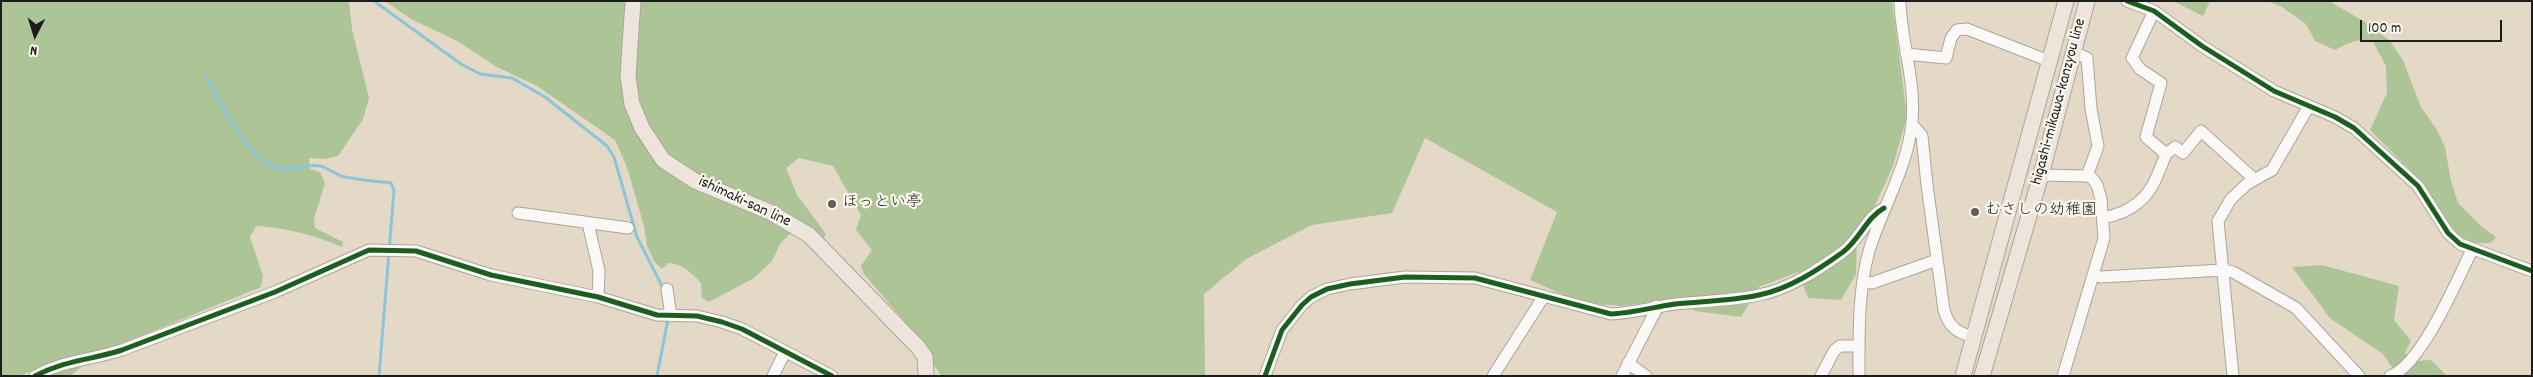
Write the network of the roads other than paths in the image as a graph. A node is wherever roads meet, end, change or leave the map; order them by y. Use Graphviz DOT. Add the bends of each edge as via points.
graph roads {
  1 [pos="633,1"];
  2 [pos="1900,1"];
  3 [pos="2066,1"];
  4 [pos="2087,1"];
  5 [pos="2134,2"];
  6 [pos="2154,11"];
  7 [pos="2073,52"];
  8 [pos="1906,54"];
  9 [pos="2050,61"];
  10 [pos="2308,106"];
  11 [pos="1912,124"];
  12 [pos="2166,154"];
  13 [pos="2041,175"];
  14 [pos="2087,176"];
  15 [pos="2253,178"];
  16 [pos="1884,208"];
  17 [pos="518,213"];
  18 [pos="2104,218"];
  19 [pos="588,223"];
  20 [pos="628,228"];
  21 [pos="2472,250"];
  22 [pos="1938,260"];
  23 [pos="2223,270"];
  24 [pos="2532,271"];
  25 [pos="2094,275"];
  26 [pos="1863,282"];
  27 [pos="668,289"];
  28 [pos="1544,296"];
  29 [pos="598,297"];
  30 [pos="1656,306"];
  31 [pos="671,316"];
  32 [pos="1973,337"];
  33 [pos="1859,346"];
  34 [pos="785,352"];
  35 [pos="1628,363"];
  36 [pos="35,376"];
  37 [pos="773,376"];
  38 [pos="832,376"];
  39 [pos="926,376"];
  40 [pos="1265,376"];
  41 [pos="1493,376"];
  42 [pos="1622,376"];
  43 [pos="1646,376"];
  44 [pos="1821,376"];
  45 [pos="1859,376"];
  46 [pos="1963,376"];
  47 [pos="1982,376"];
  48 [pos="2063,376"];
  49 [pos="2233,376"];
  50 [pos="2359,376"];
  51 [pos="2390,376"];
  1 -- 39 [label="main road, ishimaki-san line" via="628,76 632,104 642,128 663,160 696,180 770,212 809,235 918,347 925,356"];
  2 -- 8 [label="street"];
  3 -- 9 [label="main road, higashi-mikawa-kanzyou line"];
  4 -- 7 [label="main road, higashi-mikawa-kanzyou line"];
  5 -- 6 [label="street"];
  6 -- 10 [label="street" via="2253,79"];
  6 -- 12 [label="street" via="2132,58 2140,69 2161,83 2146,138"];
  7 -- 13 [label="main road, higashi-mikawa-kanzyou line"];
  7 -- 14 [label="street" via="2087,58 2098,146"];
  8 -- 9 [label="street" via="1946,58 1951,38 1957,30 1967,29"];
  8 -- 11 [label="street" via="1913,93"];
  9 -- 32 [label="main road, higashi-mikawa-kanzyou line"];
  10 -- 15 [label="street" via="2272,170"];
  10 -- 21 [label="street" via="2354,128 2418,186 2448,232"];
  11 -- 16 [label="street" via="1906,151"];
  11 -- 22 [label="street" via="1922,136"];
  12 -- 15 [label="street" via="2175,147 2183,153 2201,130"];
  12 -- 18 [label="street" via="2145,198"];
  13 -- 14 [label="street"];
  13 -- 47 [label="main road, higashi-mikawa-kanzyou line"];
  14 -- 18 [label="street" via="2097,186"];
  15 -- 23 [label="street" via="2231,199 2218,221"];
  16 -- 26 [label="street" via="1869,251"];
  16 -- 30 [label="street" via="1874,213 1844,251 1785,287 1739,299"];
  17 -- 19 [label="street"];
  18 -- 25 [label="street" via="2104,238"];
  19 -- 20 [label="street"];
  19 -- 29 [label="street" via="599,271"];
  21 -- 24 [label="street"];
  21 -- 51 [label="street" via="2425,342 2401,372"];
  22 -- 26 [label="street" via="1872,283"];
  22 -- 32 [label="street" via="1948,324 1957,332"];
  23 -- 25 [label="street"];
  23 -- 49 [label="street"];
  23 -- 50 [label="street" via="2233,272 2296,308"];
  25 -- 48 [label="street"];
  26 -- 33 [label="street"];
  27 -- 31 [label="street"];
  28 -- 30 [label="street" via="1611,314"];
  28 -- 40 [label="street" via="1475,278 1446,277 1383,278 1327,290 1311,297 1291,317 1282,330"];
  28 -- 41 [label="street"];
  29 -- 31 [label="street"];
  29 -- 36 [label="street" via="502,278 416,252 369,250 275,292 122,350 68,362"];
  30 -- 35 [label="street"];
  31 -- 34 [label="street" via="697,316 722,322"];
  32 -- 46 [label="main road, higashi-mikawa-kanzyou line"];
  33 -- 44 [label="street" via="1840,346"];
  33 -- 45 [label="street"];
  34 -- 37 [label="street"];
  34 -- 38 [label="street"];
  35 -- 42 [label="street"];
  35 -- 43 [label="street"];
}
